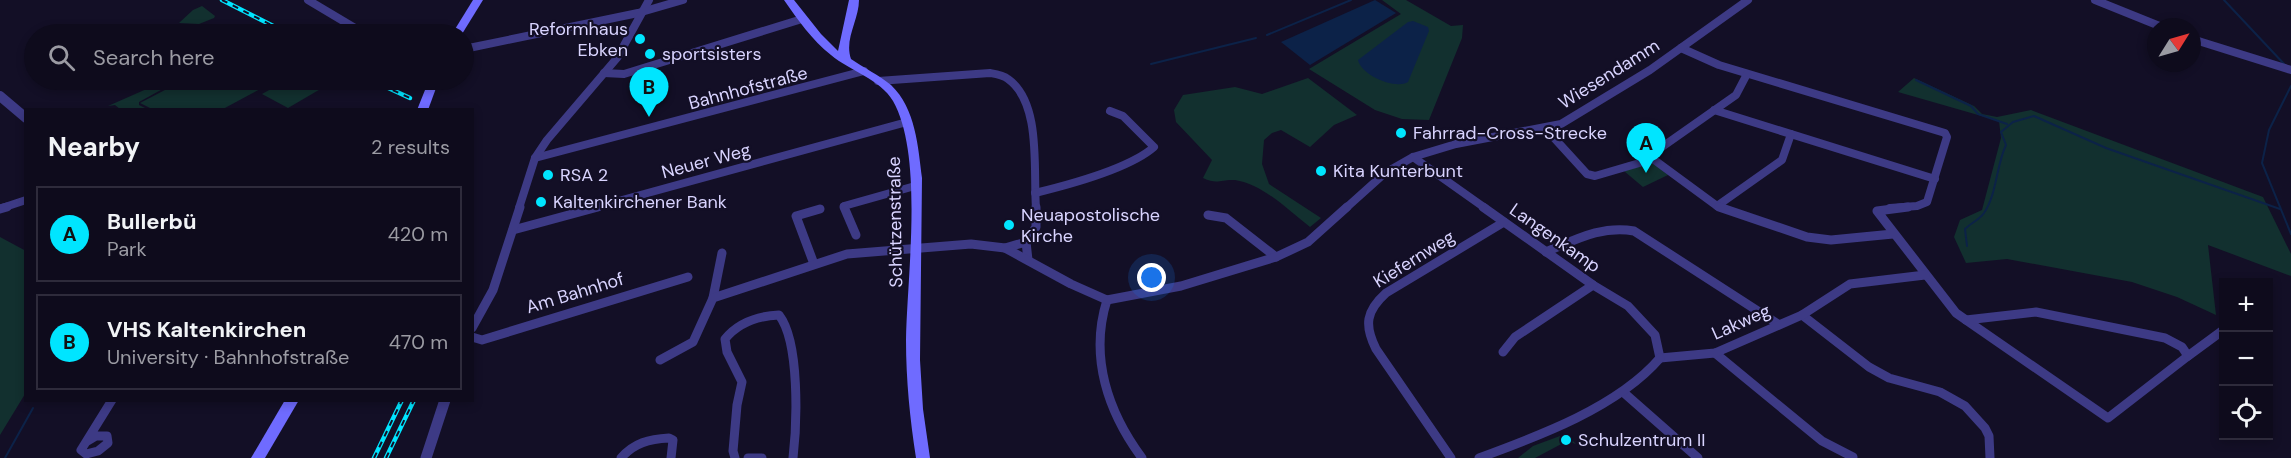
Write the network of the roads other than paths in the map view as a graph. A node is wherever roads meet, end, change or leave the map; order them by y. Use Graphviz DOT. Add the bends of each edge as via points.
graph roads {
  1 [pos="308,0"];
  2 [pos="478,0"];
  3 [pos="649,0"];
  4 [pos="683,0"];
  5 [pos="789,0"];
  6 [pos="854,0"];
  7 [pos="1748,0"];
  8 [pos="2095,0"];
  9 [pos="644,12"];
  10 [pos="802,19"];
  11 [pos="2147,21"];
  12 [pos="348,24"];
  13 [pos="463,24"];
  14 [pos="2201,42"];
  15 [pos="844,46"];
  16 [pos="474,48"];
  17 [pos="830,48"];
  18 [pos="1681,48"];
  19 [pos="846,61"];
  20 [pos="2288,69"];
  21 [pos="864,71"];
  22 [pos="604,73"];
  23 [pos="1747,74"];
  24 [pos="878,81"];
  25 [pos="430,90"];
  26 [pos="0,96"];
  27 [pos="423,108"];
  28 [pos="1714,110"];
  29 [pos="1110,111"];
  30 [pos="24,116"];
  31 [pos="907,122"];
  32 [pos="1545,128"];
  33 [pos="1791,134"];
  34 [pos="1413,157"];
  35 [pos="535,158"];
  36 [pos="1653,159"];
  37 [pos="1935,179"];
  38 [pos="915,186"];
  39 [pos="1035,193"];
  40 [pos="24,201"];
  41 [pos="1717,206"];
  42 [pos="0,209"];
  43 [pos="820,209"];
  44 [pos="1208,215"];
  45 [pos="1504,222"];
  46 [pos="513,230"];
  47 [pos="1893,234"];
  48 [pos="856,235"];
  49 [pos="1026,242"];
  50 [pos="1005,248"];
  51 [pos="915,249"];
  52 [pos="1546,252"];
  53 [pos="722,254"];
  54 [pos="1276,257"];
  55 [pos="1028,260"];
  56 [pos="814,264"];
  57 [pos="1925,275"];
  58 [pos="688,277"];
  59 [pos="1593,285"];
  60 [pos="713,298"];
  61 [pos="1107,300"];
  62 [pos="1802,315"];
  63 [pos="1966,321"];
  64 [pos="474,324"];
  65 [pos="1778,324"];
  66 [pos="2221,332"];
  67 [pos="474,338"];
  68 [pos="1503,352"];
  69 [pos="1715,353"];
  70 [pos="2188,356"];
  71 [pos="1660,358"];
  72 [pos="660,360"];
  73 [pos="1623,392"];
  74 [pos="111,402"];
  75 [pos="291,402"];
  76 [pos="444,402"];
  77 [pos="86,442"];
  78 [pos="1853,457"];
  79 [pos="258,458"];
  80 [pos="426,458"];
  81 [pos="621,458"];
  82 [pos="671,458"];
  83 [pos="735,458"];
  84 [pos="748,458"];
  85 [pos="762,458"];
  86 [pos="793,458"];
  87 [pos="923,458"];
  88 [pos="1142,458"];
  89 [pos="1451,458"];
  90 [pos="1479,458"];
  91 [pos="1698,458"];
  92 [pos="1990,458"];
  1 -- 12 [label="street"];
  2 -- 13 [label="main road"];
  3 -- 9 [label="street"];
  4 -- 9 [label="street"];
  5 -- 10 [label="main road, Schützenstraße"];
  6 -- 15 [label="main road"];
  7 -- 18 [label="street, Wiesendamm"];
  8 -- 11 [label="street"];
  9 -- 16 [label="street"];
  9 -- 22 [label="street"];
  10 -- 17 [label="main road, Schützenstraße"];
  10 -- 22 [label="street" via="624,74"];
  14 -- 20 [label="street"];
  15 -- 17 [label="main road"];
  15 -- 19 [label="main road"];
  17 -- 19 [label="main road, Schützenstraße"];
  18 -- 23 [label="street"];
  18 -- 32 [label="street, Wiesendamm" via="1583,112"];
  19 -- 21 [label="main road, Schützenstraße"];
  21 -- 24 [label="main road, Schützenstraße"];
  21 -- 35 [label="street, Bahnhofstraße"];
  22 -- 35 [label="street"];
  23 -- 28 [label="street" via="1740,91"];
  23 -- 37 [label="street" via="1945,133"];
  24 -- 31 [label="main road, Schützenstraße" via="898,102"];
  24 -- 39 [label="street" via="990,73 1001,73 1010,79 1023,97 1032,122"];
  25 -- 27 [label="main road"];
  26 -- 30 [label="street"];
  28 -- 33 [label="street"];
  28 -- 36 [label="street" via="1654,151"];
  29 -- 39 [label="street" via="1123,116 1154,147 1152,151 1071,184"];
  31 -- 38 [label="main road, Schützenstraße" via="914,153"];
  31 -- 46 [label="street, Neuer Weg"];
  32 -- 34 [label="street, Wiesendamm" via="1456,144"];
  32 -- 36 [label="street" via="1587,174 1595,176"];
  33 -- 37 [label="street"];
  33 -- 41 [label="street" via="1782,160"];
  34 -- 45 [label="street, Langenkamp"];
  34 -- 54 [label="street, Wiesendamm" via="1385,173 1308,242"];
  35 -- 46 [label="street"];
  36 -- 41 [label="street"];
  37 -- 47 [label="street" via="1927,202 1877,211"];
  38 -- 48 [label="street" via="844,206"];
  38 -- 51 [label="main road, Schützenstraße"];
  39 -- 49 [label="street" via="1036,229"];
  40 -- 42 [label="street"];
  41 -- 47 [label="street" via="1807,237 1831,240"];
  43 -- 56 [label="street" via="796,216"];
  44 -- 54 [label="street" via="1226,218"];
  45 -- 52 [label="street, Langenkamp"];
  45 -- 89 [label="street, Kiefernweg" via="1386,293 1371,306 1367,318 1366,332 1376,349"];
  46 -- 64 [label="street" via="493,290"];
  47 -- 57 [label="street"];
  49 -- 50 [label="street"];
  49 -- 55 [label="street"];
  50 -- 51 [label="street" via="971,244"];
  50 -- 55 [label="street"];
  51 -- 56 [label="street" via="847,254"];
  51 -- 87 [label="main road, Schützenstraße" via="915,409"];
  52 -- 59 [label="street, Langenkamp"];
  52 -- 65 [label="street" via="1605,229 1620,227 1634,231"];
  53 -- 60 [label="street"];
  54 -- 61 [label="street, Wiesendamm" via="1181,286"];
  55 -- 61 [label="street"];
  56 -- 60 [label="street"];
  57 -- 62 [label="street, Lakweg" via="1850,284"];
  57 -- 63 [label="street"];
  58 -- 67 [label="street, Am Bahnhof" via="482,340"];
  59 -- 68 [label="street" via="1515,337"];
  59 -- 71 [label="street, Langenkamp" via="1643,320 1655,335"];
  60 -- 72 [label="street" via="693,342"];
  61 -- 88 [label="street" via="1102,312 1100,358 1104,382 1112,408 1131,446"];
  62 -- 65 [label="street, Lakweg"];
  62 -- 92 [label="street" via="1888,378 1940,392 1965,406 1989,436"];
  63 -- 70 [label="street" via="2048,313 2165,338 2182,347"];
  63 -- 70 [label="street" via="2108,418"];
  65 -- 69 [label="street, Lakweg"];
  66 -- 70 [label="street"];
  69 -- 71 [label="street, Lakweg"];
  69 -- 78 [label="street" via="1822,441"];
  71 -- 73 [label="street" via="1655,368"];
  73 -- 90 [label="street"];
  73 -- 91 [label="street"];
  74 -- 77 [label="street"];
  75 -- 79 [label="main road"];
  76 -- 80 [label="street"];
  81 -- 82 [label="street" via="639,442 669,438 675,444"];
  83 -- 86 [label="street" via="742,382 725,339 736,326 768,315 779,315 785,323 796,381"];
  84 -- 85 [label="street"];
}
